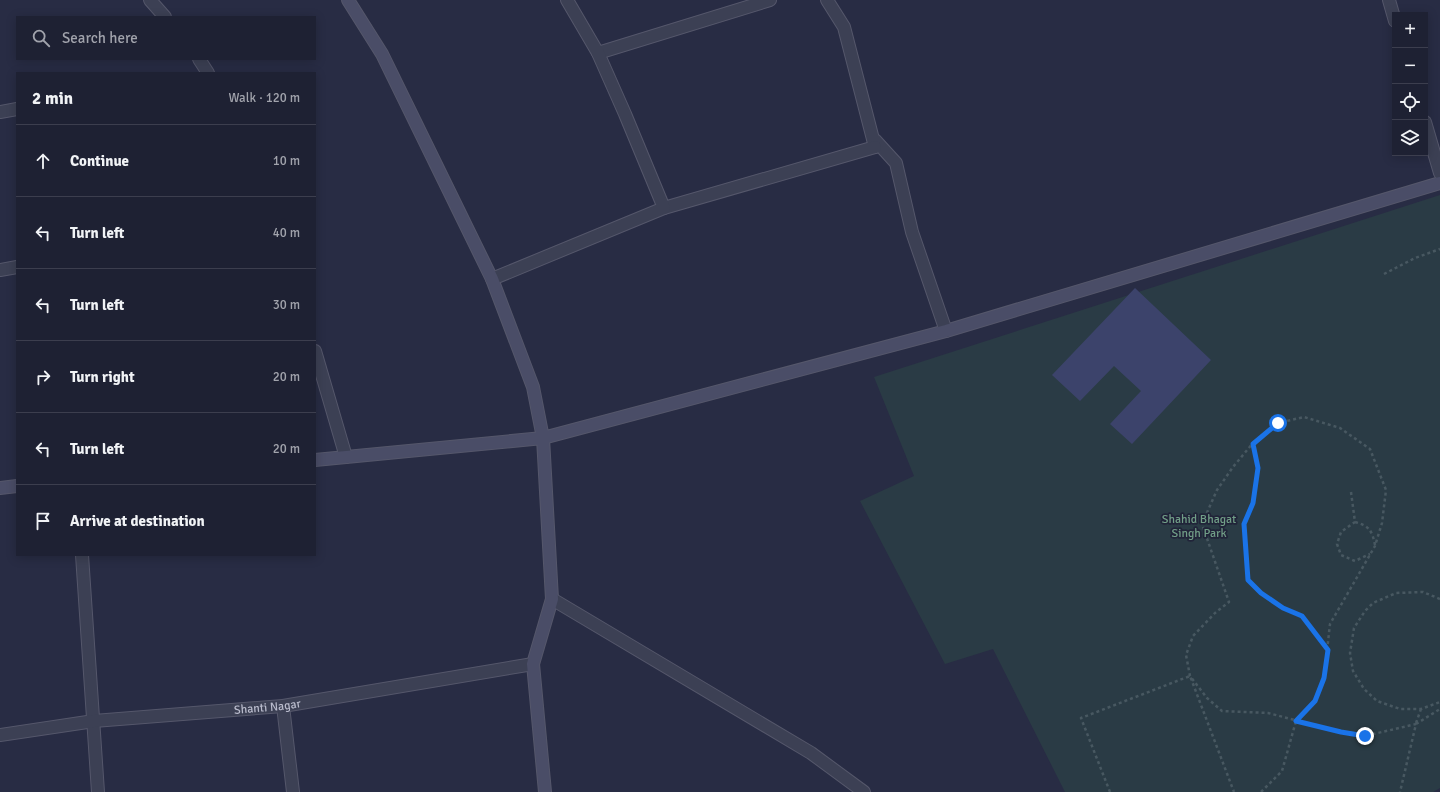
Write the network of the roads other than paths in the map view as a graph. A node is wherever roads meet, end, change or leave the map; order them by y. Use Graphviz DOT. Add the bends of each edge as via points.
graph roads {
  1 [pos="150,0"];
  2 [pos="348,0"];
  3 [pos="567,0"];
  4 [pos="770,0"];
  5 [pos="827,0"];
  6 [pos="1389,0"];
  7 [pos="1392,12"];
  8 [pos="164,16"];
  9 [pos="598,54"];
  10 [pos="200,60"];
  11 [pos="207,72"];
  12 [pos="16,109"];
  13 [pos="0,112"];
  14 [pos="1428,132"];
  15 [pos="875,147"];
  16 [pos="1440,173"];
  17 [pos="1440,183"];
  18 [pos="664,208"];
  19 [pos="16,267"];
  20 [pos="0,270"];
  21 [pos="492,280"];
  22 [pos="946,331"];
  23 [pos="316,354"];
  24 [pos="543,438"];
  25 [pos="346,456"];
  26 [pos="316,460"];
  27 [pos="16,486"];
  28 [pos="0,488"];
  29 [pos="82,556"];
  30 [pos="552,599"];
  31 [pos="533,664"];
  32 [pos="283,706"];
  33 [pos="94,721"];
  34 [pos="0,735"];
  35 [pos="98,792"];
  36 [pos="293,792"];
  37 [pos="545,792"];
  38 [pos="864,792"];
  1 -- 8 [label="street"];
  2 -- 21 [label="main road" via="382,54"];
  3 -- 9 [label="street"];
  4 -- 9 [label="street"];
  5 -- 15 [label="street" via="844,27"];
  6 -- 7 [label="street"];
  9 -- 18 [label="street"];
  10 -- 11 [label="street"];
  12 -- 13 [label="street"];
  14 -- 16 [label="street"];
  15 -- 18 [label="street"];
  15 -- 22 [label="street" via="875,140 896,163 912,232"];
  17 -- 22 [label="main road"];
  18 -- 21 [label="street"];
  19 -- 20 [label="street"];
  21 -- 24 [label="main road" via="533,388"];
  22 -- 24 [label="main road"];
  23 -- 25 [label="street"];
  24 -- 25 [label="main road"];
  24 -- 30 [label="main road"];
  25 -- 26 [label="main road"];
  27 -- 28 [label="main road"];
  29 -- 33 [label="street"];
  30 -- 31 [label="main road"];
  30 -- 38 [label="street" via="811,753"];
  31 -- 32 [label="street, Shanti Nagar"];
  31 -- 37 [label="main road"];
  32 -- 33 [label="street, Shanti Nagar"];
  32 -- 36 [label="street"];
  33 -- 34 [label="street, Shanti Nagar"];
  33 -- 35 [label="street"];
}
